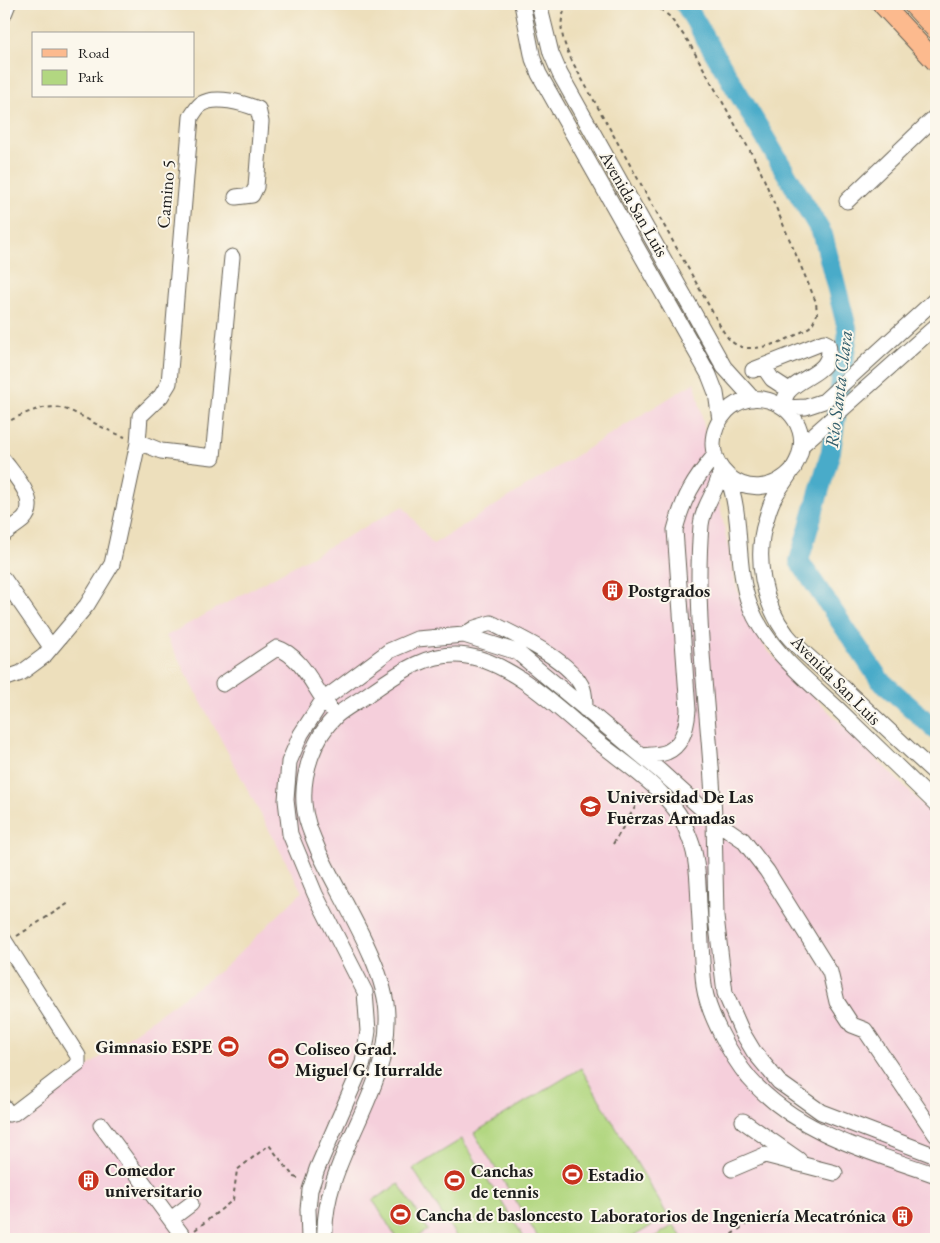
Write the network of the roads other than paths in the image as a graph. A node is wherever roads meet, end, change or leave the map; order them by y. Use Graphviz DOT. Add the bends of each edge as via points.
graph roads {
  1 [pos="8,4"];
  2 [pos="522,4"];
  3 [pos="539,4"];
  4 [pos="882,4"];
  5 [pos="912,4"];
  6 [pos="4,14"];
  7 [pos="936,30"];
  8 [pos="936,62"];
  9 [pos="936,116"];
  10 [pos="936,129"];
  11 [pos="879,180"];
  12 [pos="236,197"];
  13 [pos="847,201"];
  14 [pos="232,257"];
  15 [pos="935,302"];
  16 [pos="936,326"];
  17 [pos="789,390"];
  18 [pos="753,399"];
  19 [pos="784,407"];
  20 [pos="720,420"];
  21 [pos="139,443"];
  22 [pos="802,445"];
  23 [pos="4,460"];
  24 [pos="721,466"];
  25 [pos="794,468"];
  26 [pos="4,534"];
  27 [pos="700,558"];
  28 [pos="676,559"];
  29 [pos="4,579"];
  30 [pos="682,628"];
  31 [pos="702,628"];
  32 [pos="51,647"];
  33 [pos="4,679"];
  34 [pos="223,684"];
  35 [pos="323,700"];
  36 [pos="336,716"];
  37 [pos="681,739"];
  38 [pos="642,756"];
  39 [pos="660,771"];
  40 [pos="936,774"];
  41 [pos="650,783"];
  42 [pos="713,792"];
  43 [pos="698,804"];
  44 [pos="936,804"];
  45 [pos="679,814"];
  46 [pos="714,820"];
  47 [pos="310,830"];
  48 [pos="290,834"];
  49 [pos="5,942"];
  50 [pos="4,1108"];
  51 [pos="743,1121"];
  52 [pos="101,1125"];
  53 [pos="936,1135"];
  54 [pos="768,1138"];
  55 [pos="765,1155"];
  56 [pos="936,1156"];
  57 [pos="808,1166"];
  58 [pos="732,1169"];
  59 [pos="835,1172"];
  60 [pos="936,1175"];
  61 [pos="191,1204"];
  62 [pos="170,1219"];
  63 [pos="185,1239"];
  64 [pos="309,1239"];
  65 [pos="325,1239"];
  1 -- 6 [label="street"];
  2 -- 20 [label="street, Avenida San Luis" via="539,74 709,375 716,393"];
  3 -- 18 [label="street, Avenida San Luis" via="551,53 560,74 724,367"];
  4 -- 8 [label="main road"];
  5 -- 7 [label="main road"];
  9 -- 13 [label="street"];
  10 -- 11 [label="street"];
  12 -- 21 [label="street, Camino 5" via="252,195 256,187 261,122 258,109 242,102 211,101 200,105 191,117 169,383 161,396 140,416"];
  14 -- 21 [label="street" via="213,457 161,451"];
  15 -- 19 [label="street" via="831,396 816,406"];
  16 -- 22 [label="street"];
  17 -- 17 [label="street" via="824,365 828,344 824,342 758,368"];
  17 -- 19 [label="street"];
  18 -- 19 [label="street" via="768,400"];
  18 -- 20 [label="street" via="740,402"];
  19 -- 22 [label="street" via="797,425"];
  20 -- 24 [label="street" via="713,443"];
  21 -- 32 [label="street" via="112,564 87,605"];
  22 -- 25 [label="street"];
  23 -- 26 [label="street" via="25,489 29,509 24,520"];
  24 -- 25 [label="street" via="736,482 757,487 778,482"];
  24 -- 27 [label="street" via="718,487 703,512"];
  24 -- 28 [label="street" via="690,487 675,530"];
  24 -- 44 [label="street, Avenida San Luis" via="735,505 745,585 759,623 784,657"];
  25 -- 40 [label="street, Avenida San Luis" via="773,499 763,528 760,557 763,578 777,618 788,635"];
  27 -- 28 [label="street"];
  27 -- 31 [label="street"];
  28 -- 30 [label="street"];
  29 -- 32 [label="street"];
  30 -- 31 [label="street"];
  30 -- 37 [label="street" via="688,710 687,726"];
  31 -- 42 [label="street"];
  32 -- 33 [label="street" via="21,673"];
  34 -- 35 [label="street" via="277,648 286,651 299,664"];
  35 -- 36 [label="street"];
  35 -- 38 [label="street" via="389,651 417,639 464,634 517,652"];
  35 -- 48 [label="street" via="301,734 289,762 286,800"];
  36 -- 41 [label="street" via="404,669 431,658 466,656 496,665 527,683"];
  36 -- 47 [label="street" via="318,741 308,765 304,803"];
  37 -- 38 [label="street" via="668,752"];
  37 -- 39 [label="street"];
  38 -- 39 [label="street"];
  39 -- 41 [label="street"];
  39 -- 43 [label="street"];
  41 -- 45 [label="street"];
  42 -- 43 [label="street"];
  42 -- 46 [label="street"];
  43 -- 45 [label="street"];
  43 -- 46 [label="street"];
  45 -- 60 [label="street" via="692,843 704,988 716,1023 745,1072 787,1112 812,1127 843,1142"];
  46 -- 53 [label="street" via="743,840 767,871 830,972 837,1002 852,1025 865,1030"];
  46 -- 56 [label="street" via="716,916 725,993 754,1052 780,1082 821,1112"];
  47 -- 48 [label="street"];
  47 -- 65 [label="street" via="377,970 388,1012 384,1051 374,1083 330,1188 325,1210"];
  48 -- 64 [label="street" via="315,894 366,992 368,1031 363,1063 313,1183 308,1209"];
  49 -- 50 [label="street" via="78,1056 78,1064 14,1113 9,1114"];
  51 -- 54 [label="street"];
  52 -- 62 [label="street"];
  54 -- 55 [label="street"];
  54 -- 57 [label="street"];
  55 -- 57 [label="street"];
  55 -- 58 [label="street"];
  57 -- 59 [label="street"];
  61 -- 62 [label="street"];
  62 -- 63 [label="street"];
}
